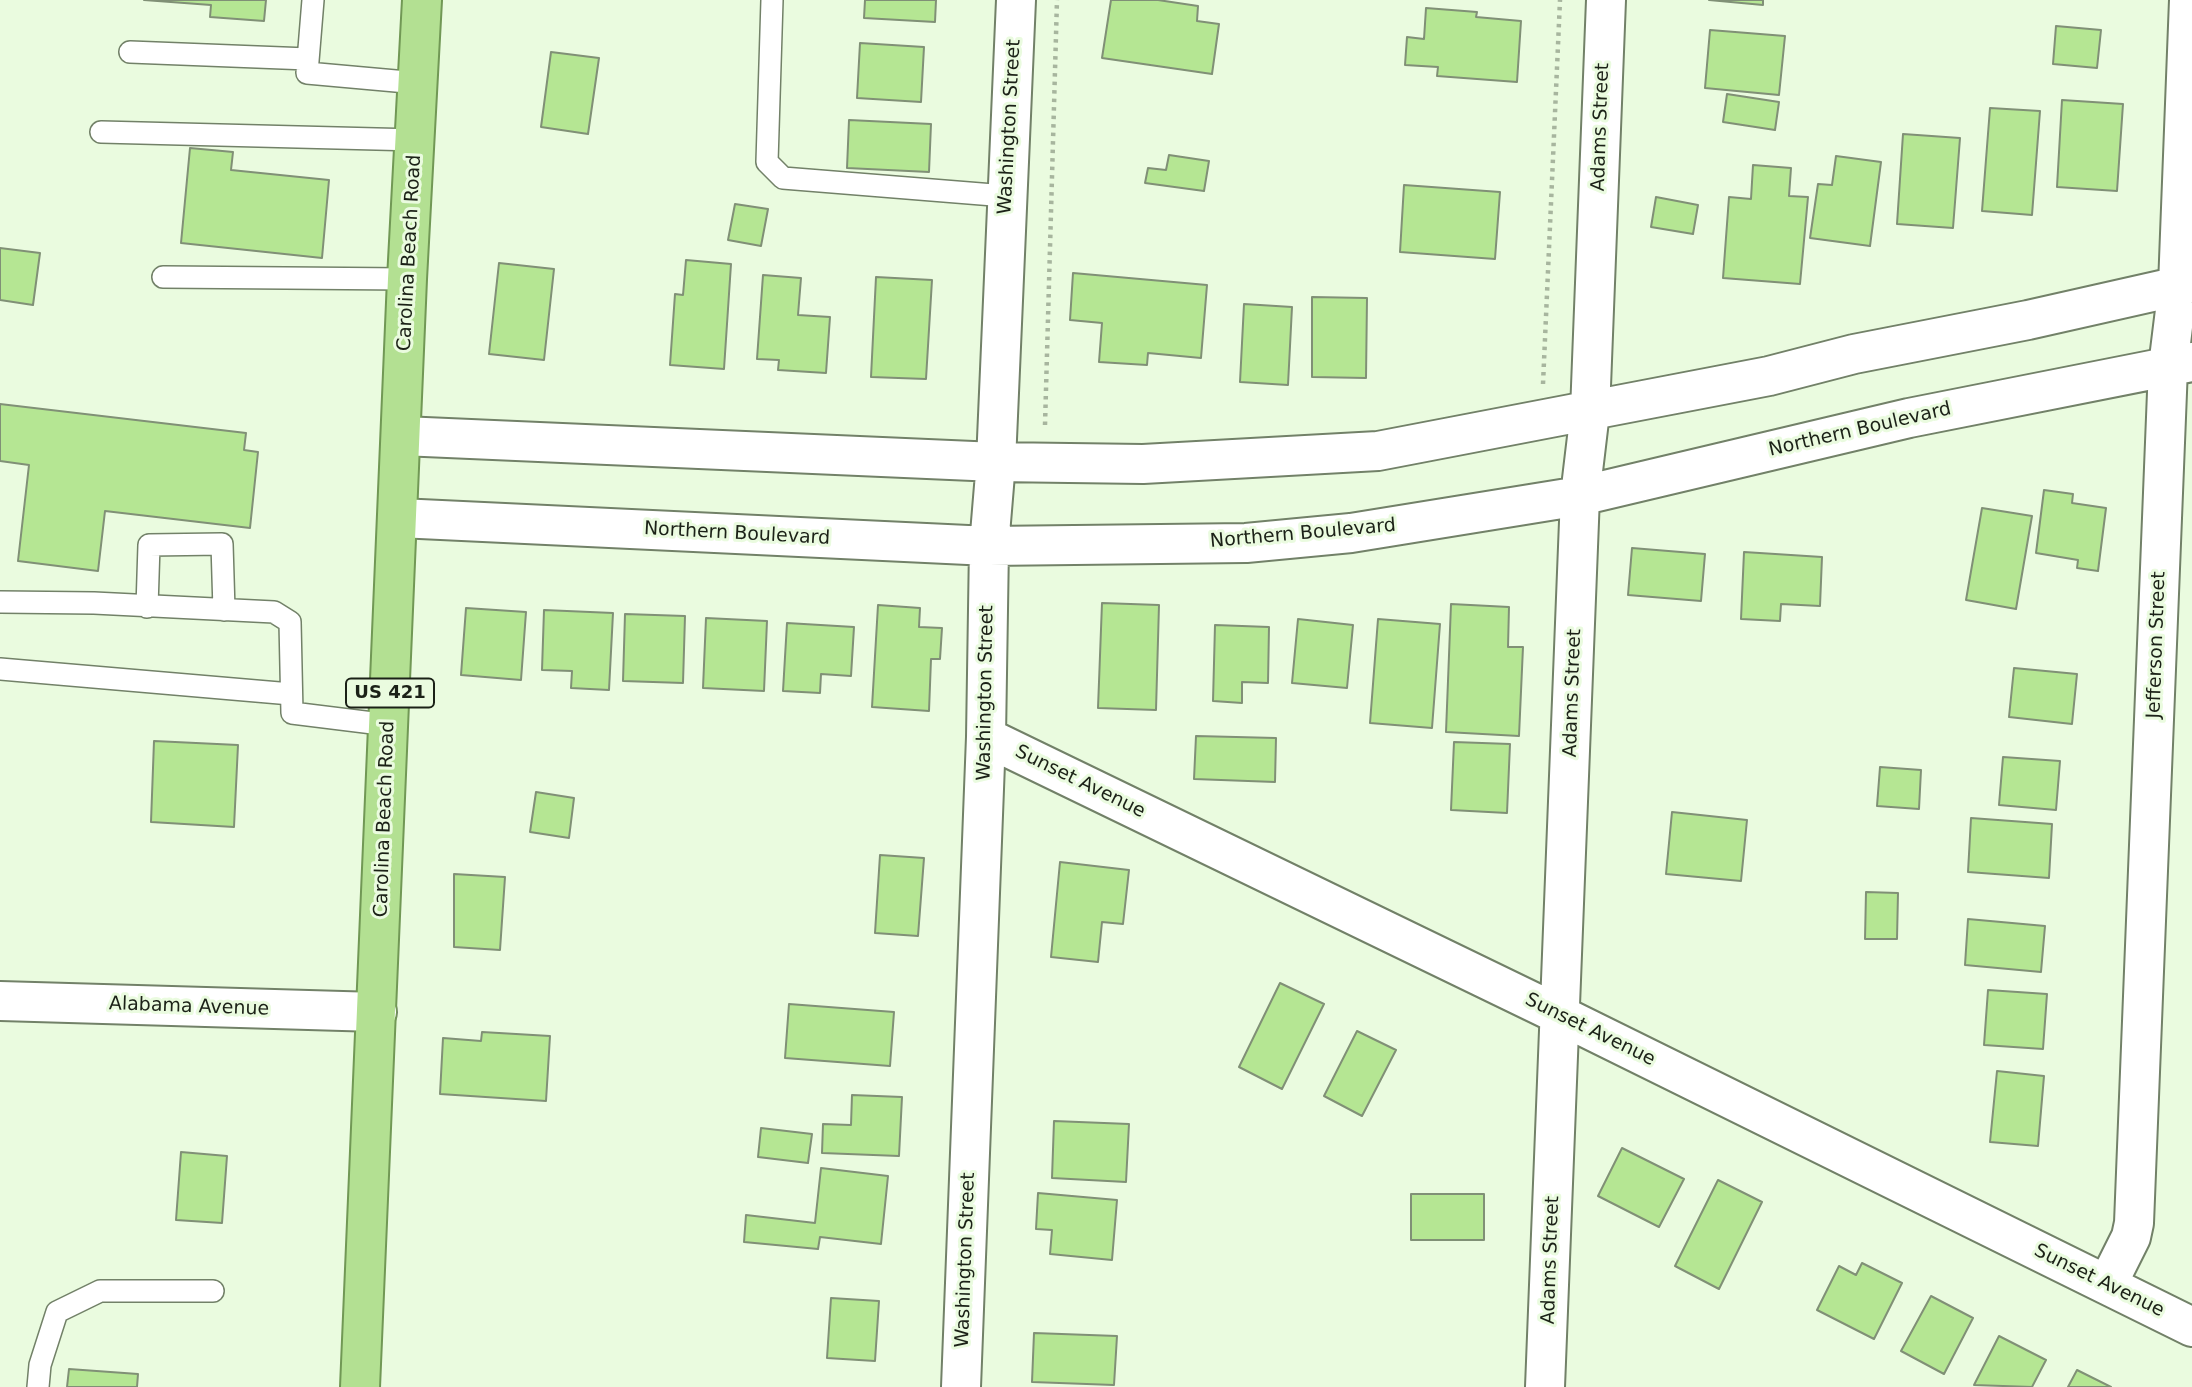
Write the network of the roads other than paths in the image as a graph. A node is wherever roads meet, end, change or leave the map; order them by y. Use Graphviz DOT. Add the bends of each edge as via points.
graph roads {
  1 [pos="313,0"];
  2 [pos="422,0"];
  3 [pos="772,0"];
  4 [pos="1016,0"];
  5 [pos="1606,0"];
  6 [pos="2189,0"];
  7 [pos="130,52"];
  8 [pos="308,59"];
  9 [pos="418,83"];
  10 [pos="101,132"];
  11 [pos="416,140"];
  12 [pos="1006,197"];
  13 [pos="163,277"];
  14 [pos="407,279"];
  15 [pos="2185,284"];
  16 [pos="2180,364"];
  17 [pos="1590,412"];
  18 [pos="402,436"];
  19 [pos="996,462"];
  20 [pos="1580,496"];
  21 [pos="399,518"];
  22 [pos="989,546"];
  23 [pos="0,602"];
  24 [pos="147,607"];
  25 [pos="224,610"];
  26 [pos="0,669"];
  27 [pos="291,694"];
  28 [pos="389,725"];
  29 [pos="986,737"];
  30 [pos="0,1001"];
  31 [pos="377,1012"];
  32 [pos="1560,1015"];
  33 [pos="2107,1285"];
  34 [pos="213,1291"];
  35 [pos="2192,1327"];
  36 [pos="38,1387"];
  37 [pos="360,1387"];
  38 [pos="961,1387"];
  39 [pos="1545,1387"];
  1 -- 8 [label="lane"];
  2 -- 9 [label="highway, Carolina Beach Road / US 421"];
  3 -- 12 [label="lane" via="767,162 783,178"];
  4 -- 12 [label="street, Washington Street"];
  5 -- 17 [label="street, Adams Street"];
  6 -- 15 [label="street, Jefferson Street"];
  7 -- 8 [label="lane"];
  8 -- 9 [label="lane" via="307,73"];
  9 -- 11 [label="highway, Carolina Beach Road / US 421"];
  10 -- 11 [label="lane"];
  11 -- 14 [label="highway, Carolina Beach Road / US 421"];
  12 -- 19 [label="street, Washington Street"];
  13 -- 14 [label="lane"];
  14 -- 18 [label="highway, Carolina Beach Road / US 421"];
  15 -- 16 [label="street, Jefferson Street"];
  15 -- 17 [label="street"];
  16 -- 20 [label="street, Northern Boulevard" via="1909,418"];
  16 -- 33 [label="street, Jefferson Street" via="2134,1223"];
  17 -- 19 [label="street" via="1378,451 1156,464"];
  17 -- 20 [label="street, Adams Street"];
  18 -- 19 [label="street"];
  18 -- 21 [label="highway, Carolina Beach Road / US 421"];
  19 -- 22 [label="street, Washington Street"];
  20 -- 22 [label="street, Northern Boulevard" via="1351,533 1246,542"];
  20 -- 32 [label="street, Adams Street"];
  21 -- 22 [label="street, Northern Boulevard"];
  21 -- 28 [label="highway, Carolina Beach Road / US 421"];
  22 -- 29 [label="street, Washington Street"];
  23 -- 24 [label="lane"];
  24 -- 25 [label="lane"];
  24 -- 25 [label="lane" via="149,545 222,544"];
  25 -- 27 [label="lane" via="274,612 290,622"];
  26 -- 27 [label="lane"];
  27 -- 28 [label="lane" via="292,713"];
  28 -- 31 [label="highway, Carolina Beach Road / US 421"];
  29 -- 32 [label="street, Sunset Avenue"];
  29 -- 38 [label="street, Washington Street"];
  30 -- 31 [label="street, Alabama Avenue"];
  31 -- 37 [label="highway, Carolina Beach Road / US 421"];
  32 -- 33 [label="street, Sunset Avenue"];
  32 -- 39 [label="street, Adams Street"];
  33 -- 35 [label="street, Sunset Avenue"];
  34 -- 36 [label="lane" via="100,1291 57,1312"];
}
